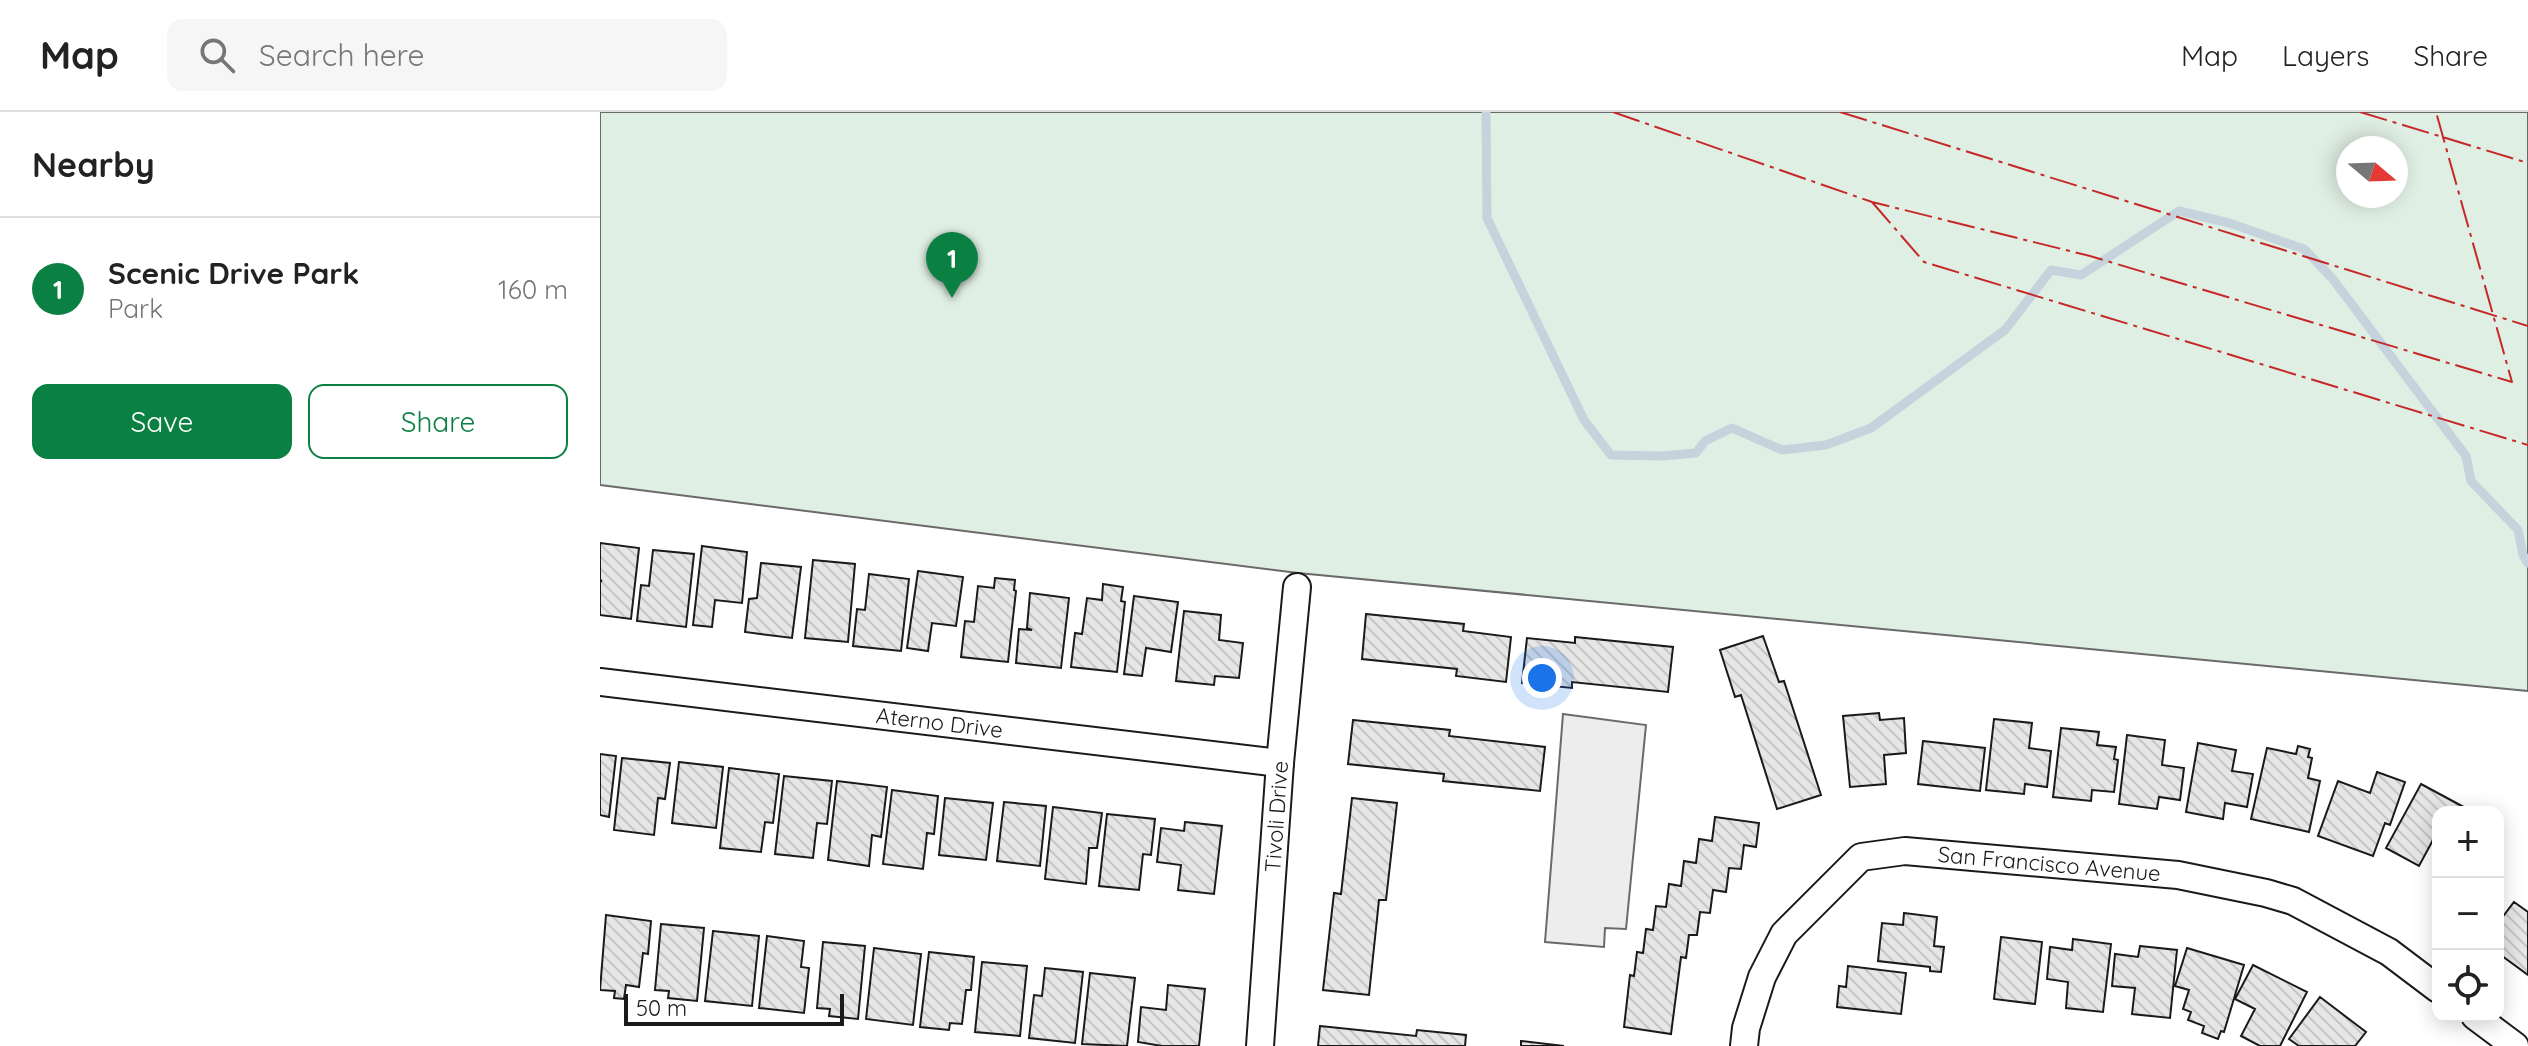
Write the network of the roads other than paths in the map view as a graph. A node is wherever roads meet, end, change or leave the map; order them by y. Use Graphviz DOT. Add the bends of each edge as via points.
graph roads {
  1 [pos="1297,587"];
  2 [pos="600,682"];
  3 [pos="1280,763"];
  4 [pos="2432,984"];
  5 [pos="2483,1022"];
  6 [pos="1260,1046"];
  7 [pos="1744,1046"];
  8 [pos="2515,1046"];
  1 -- 3 [label="street, Tivoli Drive"];
  2 -- 3 [label="street, Aterno Drive"];
  3 -- 6 [label="street, Tivoli Drive"];
  4 -- 7 [label="street, San Francisco Avenue" via="2389,952 2293,901 2266,893 2178,875 1905,851 1861,857 1784,934 1762,977"];
  5 -- 8 [label="street"];
}
